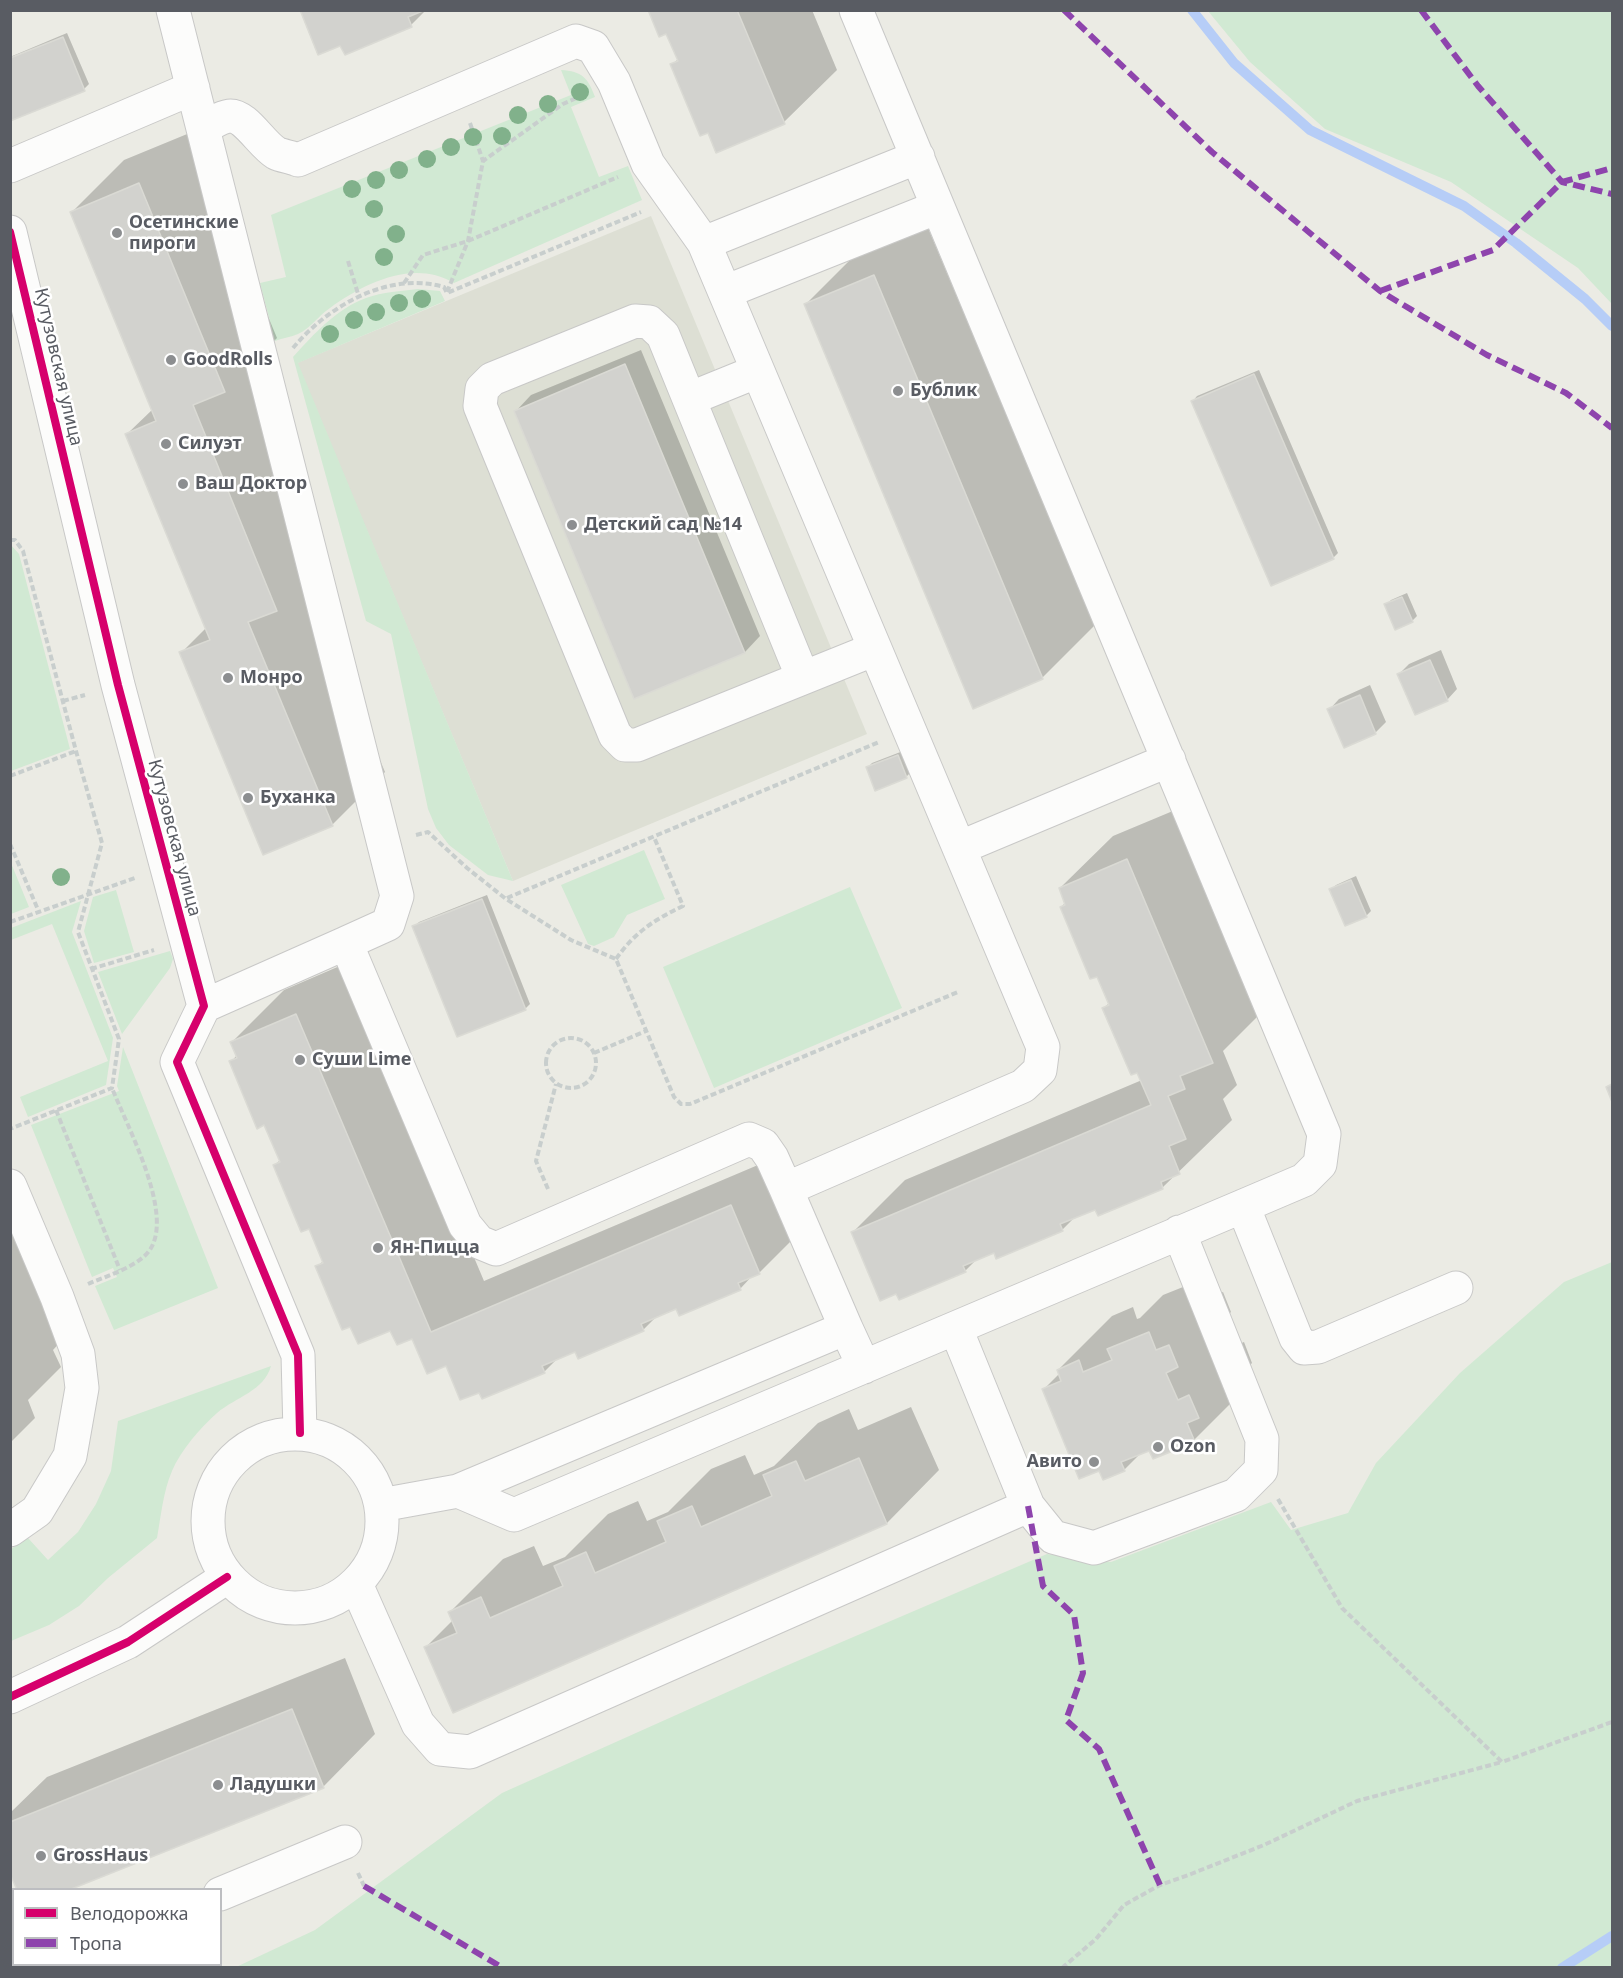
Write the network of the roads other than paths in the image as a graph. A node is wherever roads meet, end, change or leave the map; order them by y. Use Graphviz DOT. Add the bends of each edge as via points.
graph roads {
  1 [pos="173,10"];
  2 [pos="856,10"];
  3 [pos="193,88"];
  4 [pos="203,127"];
  5 [pos="918,157"];
  6 [pos="10,166"];
  7 [pos="938,207"];
  8 [pos="10,232"];
  9 [pos="704,243"];
  10 [pos="725,292"];
  11 [pos="758,371"];
  12 [pos="689,399"];
  13 [pos="875,649"];
  14 [pos="803,678"];
  15 [pos="1168,760"];
  16 [pos="959,848"];
  17 [pos="346,943"];
  18 [pos="204,1006"];
  19 [pos="10,1186"];
  20 [pos="786,1189"];
  21 [pos="1243,1206"];
  22 [pos="1179,1232"];
  23 [pos="1456,1287"];
  24 [pos="846,1328"];
  25 [pos="956,1329"];
  26 [pos="864,1367"];
  27 [pos="300,1433"];
  28 [pos="458,1491"];
  29 [pos="381,1505"];
  30 [pos="1028,1506"];
  31 [pos="10,1530"];
  32 [pos="227,1577"];
  33 [pos="356,1584"];
  34 [pos="10,1697"];
  35 [pos="345,1842"];
  36 [pos="222,1893"];
  1 -- 3 [label="street"];
  2 -- 5 [label="street"];
  3 -- 4 [label="street"];
  3 -- 6 [label="street"];
  4 -- 9 [label="street" via="236,116 276,153 298,160 576,41 593,47 614,82 648,164"];
  4 -- 17 [label="street" via="397,896 388,924"];
  5 -- 7 [label="street"];
  5 -- 9 [label="street"];
  7 -- 10 [label="street"];
  7 -- 15 [label="street"];
  8 -- 18 [label="street, Кутузовская улица" via="118,685"];
  9 -- 10 [label="street"];
  10 -- 11 [label="street"];
  11 -- 12 [label="street"];
  11 -- 13 [label="street"];
  12 -- 14 [label="street"];
  12 -- 14 [label="street" via="663,335 649,322 634,321 492,379 482,389 480,406 615,735 625,745 637,745"];
  13 -- 14 [label="street"];
  13 -- 16 [label="street"];
  15 -- 16 [label="street"];
  15 -- 21 [label="street" via="1324,1134 1320,1164 1304,1180"];
  16 -- 20 [label="street" via="1044,1047 1040,1070 1023,1086"];
  17 -- 18 [label="street"];
  17 -- 20 [label="street" via="465,1225 479,1242 496,1249 749,1139 763,1144"];
  18 -- 27 [label="street" via="177,1062 298,1355"];
  19 -- 31 [label="street" via="78,1354 81,1388 70,1456 37,1511"];
  20 -- 24 [label="street"];
  21 -- 22 [label="street"];
  21 -- 23 [label="street" via="1296,1338 1304,1348 1318,1347"];
  22 -- 25 [label="street"];
  22 -- 30 [label="street" via="1263,1438 1261,1470 1236,1495 1094,1548 1053,1537"];
  24 -- 26 [label="street"];
  24 -- 28 [label="street"];
  25 -- 26 [label="street"];
  25 -- 30 [label="street"];
  26 -- 28 [label="street" via="514,1515"];
  27 -- 29 [label="street" via="337,1444 344,1450 366,1470"];
  27 -- 32 [label="street" via="260,1440 227,1464 209,1500 209,1541"];
  28 -- 29 [label="street"];
  29 -- 33 [label="street" via="382,1533 373,1561"];
  30 -- 33 [label="street" via="470,1752 440,1749 418,1724"];
  32 -- 33 [label="street" via="255,1600 290,1609 326,1603"];
  32 -- 34 [label="street" via="128,1642"];
  35 -- 36 [label="street"];
}
